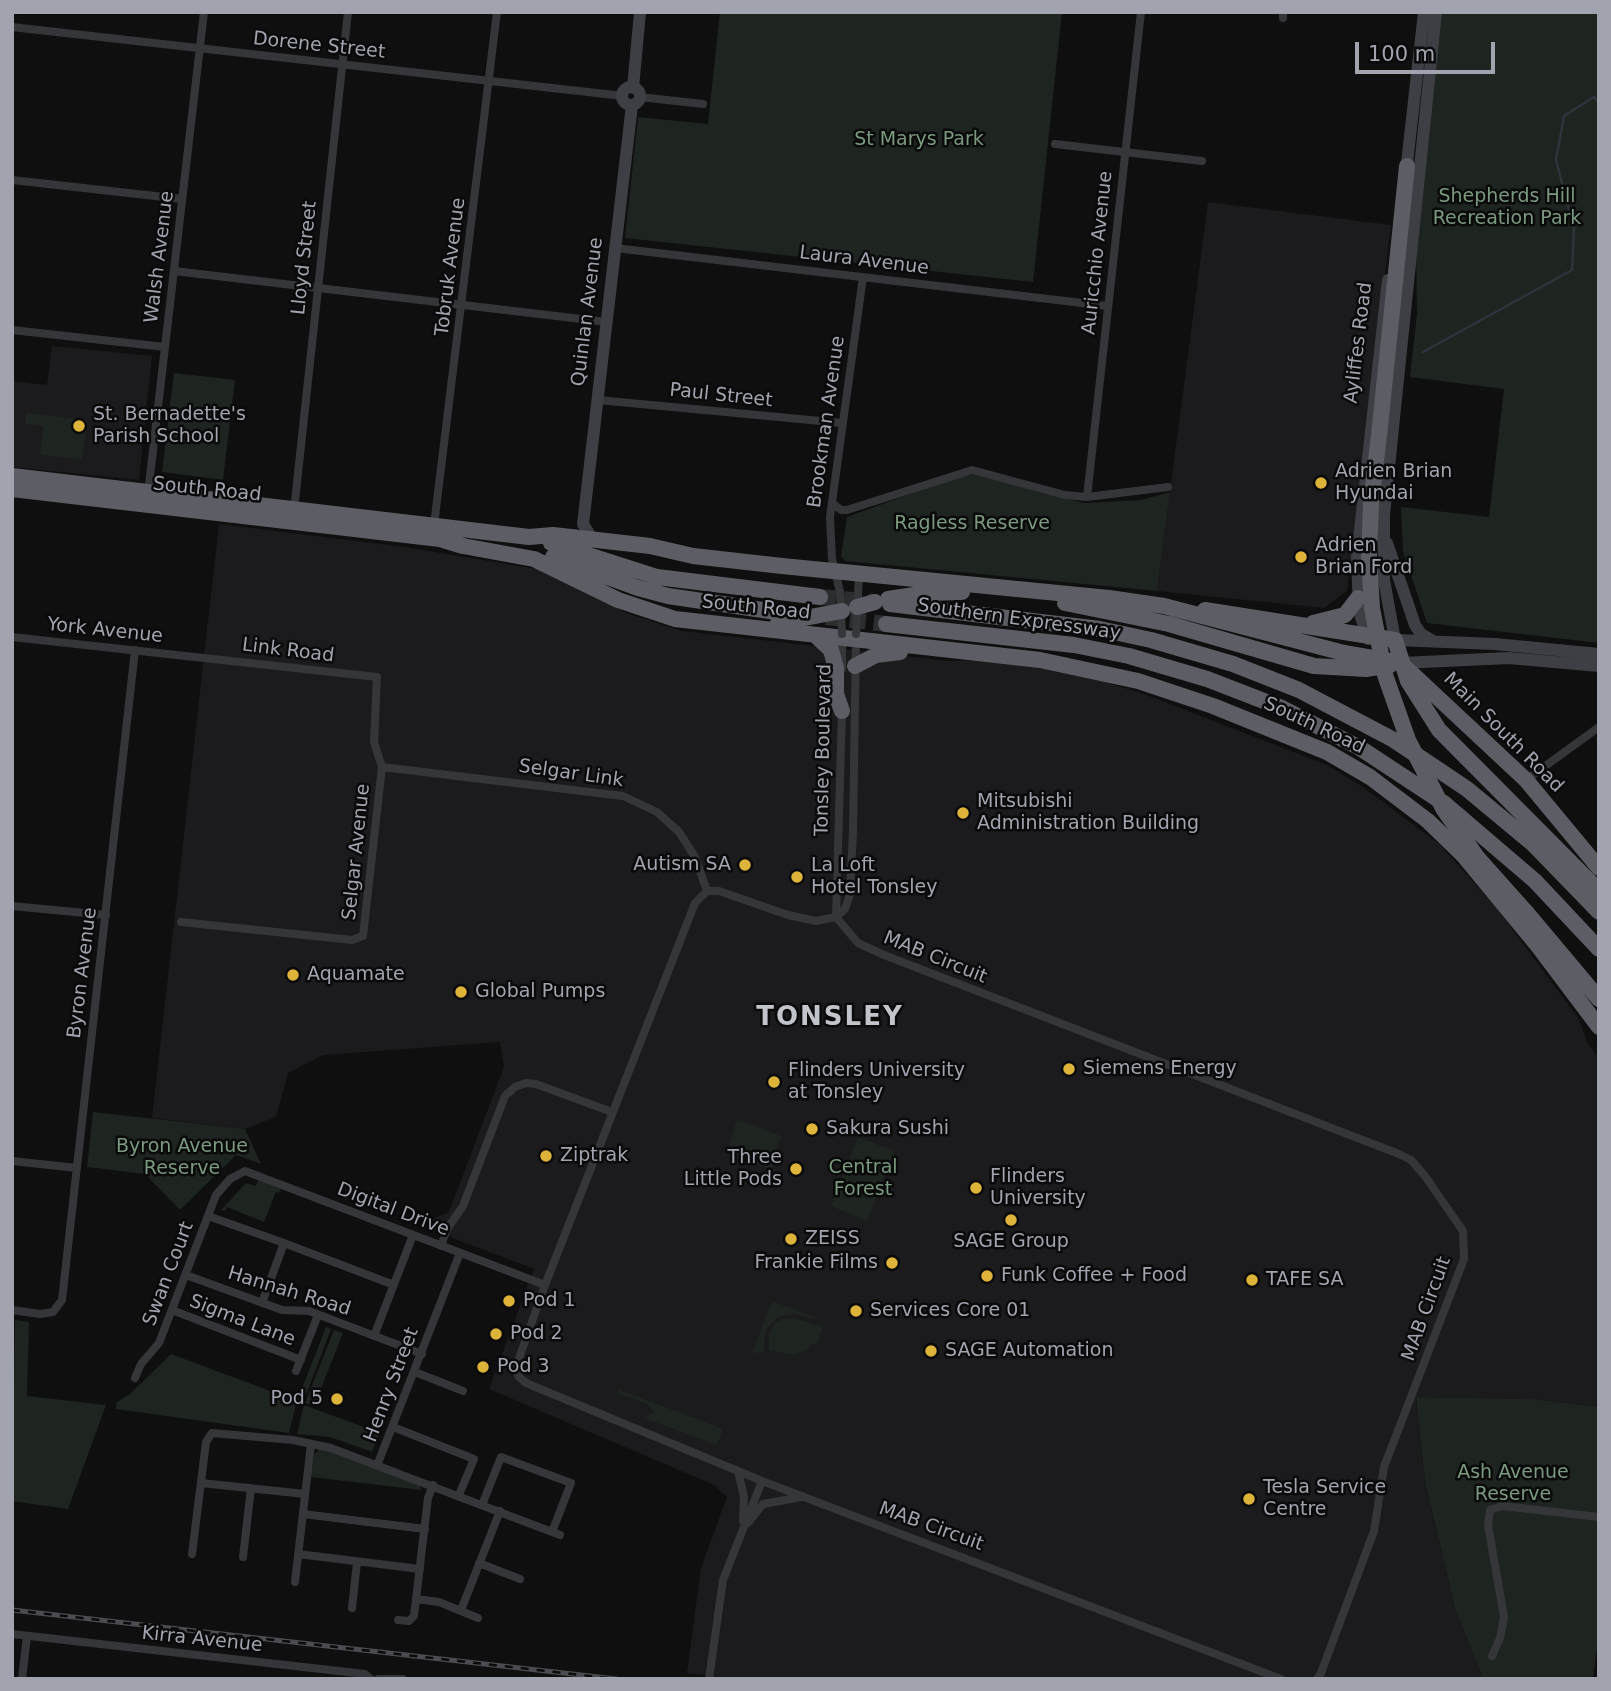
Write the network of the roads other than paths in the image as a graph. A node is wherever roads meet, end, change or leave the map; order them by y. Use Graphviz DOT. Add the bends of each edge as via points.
graph roads {
  1 [pos="204,12"];
  2 [pos="348,12"];
  3 [pos="496,12"];
  4 [pos="640,12"];
  5 [pos="1141,12"];
  6 [pos="1424,12"];
  7 [pos="1436,12"];
  8 [pos="12,27"];
  9 [pos="200,48"];
  10 [pos="342,64"];
  11 [pos="489,81"];
  12 [pos="632,97"];
  13 [pos="703,104"];
  14 [pos="1055,144"];
  15 [pos="1125,152"];
  16 [pos="1202,161"];
  17 [pos="1407,166"];
  18 [pos="12,180"];
  19 [pos="182,199"];
  20 [pos="615,248"];
  21 [pos="174,271"];
  22 [pos="863,277"];
  23 [pos="317,287"];
  24 [pos="463,304"];
  25 [pos="1108,306"];
  26 [pos="607,323"];
  27 [pos="12,330"];
  28 [pos="165,347"];
  29 [pos="598,400"];
  30 [pos="842,424"];
  31 [pos="12,476"];
  32 [pos="1168,487"];
  33 [pos="12,489"];
  34 [pos="1087,497"];
  35 [pos="148,498"];
  36 [pos="832,504"];
  37 [pos="293,514"];
  38 [pos="583,524"];
  39 [pos="1383,530"];
  40 [pos="437,532"];
  41 [pos="529,537"];
  42 [pos="568,537"];
  43 [pos="593,540"];
  44 [pos="835,571"];
  45 [pos="859,572"];
  46 [pos="820,597"];
  47 [pos="1358,598"];
  48 [pos="852,604"];
  49 [pos="890,604"];
  50 [pos="1164,606"];
  51 [pos="784,618"];
  52 [pos="886,624"];
  53 [pos="1293,624"];
  54 [pos="724,626"];
  55 [pos="816,636"];
  56 [pos="849,636"];
  57 [pos="12,637"];
  58 [pos="1366,637"];
  59 [pos="1395,640"];
  60 [pos="1435,642"];
  61 [pos="918,646"];
  62 [pos="135,650"];
  63 [pos="1599,654"];
  64 [pos="195,655"];
  65 [pos="1399,663"];
  66 [pos="855,666"];
  67 [pos="1599,666"];
  68 [pos="377,677"];
  69 [pos="1138,681"];
  70 [pos="842,710"];
  71 [pos="1599,727"];
  72 [pos="382,767"];
  73 [pos="1526,780"];
  74 [pos="1422,788"];
  75 [pos="1599,868"];
  76 [pos="707,891"];
  77 [pos="1599,891"];
  78 [pos="12,906"];
  79 [pos="1599,912"];
  80 [pos="106,915"];
  81 [pos="836,917"];
  82 [pos="181,922"];
  83 [pos="1599,949"];
  84 [pos="1599,999"];
  85 [pos="1599,1027"];
  86 [pos="612,1112"];
  87 [pos="12,1161"];
  88 [pos="77,1168"];
  89 [pos="230,1179"];
  90 [pos="208,1216"];
  91 [pos="414,1235"];
  92 [pos="284,1243"];
  93 [pos="441,1246"];
  94 [pos="460,1253"];
  95 [pos="186,1275"];
  96 [pos="394,1285"];
  97 [pos="545,1285"];
  98 [pos="262,1303"];
  99 [pos="12,1310"];
  100 [pos="172,1310"];
  101 [pos="318,1315"];
  102 [pos="374,1336"];
  103 [pos="422,1354"];
  104 [pos="301,1360"];
  105 [pos="296,1371"];
  106 [pos="415,1372"];
  107 [pos="135,1378"];
  108 [pos="463,1391"];
  109 [pos="393,1427"];
  110 [pos="311,1444"];
  111 [pos="378,1464"];
  112 [pos="738,1471"];
  113 [pos="762,1481"];
  114 [pos="201,1483"];
  115 [pos="433,1485"];
  116 [pos="251,1488"];
  117 [pos="305,1494"];
  118 [pos="459,1495"];
  119 [pos="804,1497"];
  120 [pos="482,1505"];
  121 [pos="500,1511"];
  122 [pos="303,1514"];
  123 [pos="1599,1517"];
  124 [pos="425,1529"];
  125 [pos="742,1531"];
  126 [pos="192,1554"];
  127 [pos="298,1555"];
  128 [pos="243,1557"];
  129 [pos="357,1562"];
  130 [pos="480,1563"];
  131 [pos="420,1569"];
  132 [pos="520,1578"];
  133 [pos="295,1583"];
  134 [pos="416,1600"];
  135 [pos="352,1608"];
  136 [pos="461,1610"];
  137 [pos="478,1618"];
  138 [pos="398,1620"];
  139 [pos="12,1634"];
  140 [pos="27,1636"];
  141 [pos="1492,1656"];
  142 [pos="379,1678"];
  143 [pos="22,1679"];
  144 [pos="371,1679"];
  145 [pos="403,1679"];
  146 [pos="709,1679"];
  147 [pos="1281,1679"];
  148 [pos="1317,1679"];
  1 -- 9 [label="street, Walsh Avenue"];
  2 -- 10 [label="street, Lloyd Street"];
  3 -- 11 [label="street, Tobruk Avenue"];
  4 -- 12 [label="main road, Quinlan Avenue"];
  5 -- 15 [label="street, Auricchio Avenue"];
  6 -- 17 [label="main road, Ayliffes Road"];
  7 -- 39 [label="main road"];
  8 -- 9 [label="street, Dorene Street"];
  9 -- 10 [label="street, Dorene Street"];
  9 -- 19 [label="street, Walsh Avenue"];
  10 -- 11 [label="street, Dorene Street"];
  10 -- 23 [label="street, Lloyd Street"];
  11 -- 12 [label="street, Dorene Street"];
  11 -- 24 [label="street, Tobruk Avenue"];
  12 -- 13 [label="street, Dorene Street"];
  12 -- 20 [label="main road, Quinlan Avenue"];
  14 -- 15 [label="street"];
  15 -- 16 [label="street"];
  15 -- 25 [label="street, Auricchio Avenue"];
  17 -- 47 [label="main road, Ayliffes Road" via="1375,381 1359,533"];
  17 -- 84 [label="highway, bridge" via="1371,505 1372,608 1385,675 1408,740 1444,810 1477,858"];
  18 -- 19 [label="street"];
  19 -- 21 [label="street, Walsh Avenue"];
  20 -- 22 [label="street, Laura Avenue"];
  20 -- 26 [label="main road, Quinlan Avenue"];
  21 -- 23 [label="street"];
  21 -- 28 [label="street, Walsh Avenue"];
  22 -- 25 [label="street, Laura Avenue"];
  22 -- 30 [label="street, Brookman Avenue"];
  23 -- 24 [label="street"];
  23 -- 37 [label="street, Lloyd Street"];
  24 -- 26 [label="street"];
  24 -- 40 [label="street, Tobruk Avenue"];
  25 -- 34 [label="street, Auricchio Avenue"];
  26 -- 29 [label="main road, Quinlan Avenue"];
  27 -- 28 [label="street"];
  28 -- 35 [label="street, Walsh Avenue"];
  29 -- 30 [label="street, Paul Street"];
  29 -- 38 [label="main road, Quinlan Avenue"];
  30 -- 36 [label="street, Brookman Avenue"];
  31 -- 35 [label="highway, South Road"];
  32 -- 34 [label="street"];
  33 -- 35 [label="highway, South Road"];
  34 -- 36 [label="street" via="972,470 847,510"];
  35 -- 37 [label="highway, South Road"];
  36 -- 44 [label="street, Brookman Avenue"];
  37 -- 40 [label="highway, South Road"];
  38 -- 42 [label="main road"];
  38 -- 43 [label="main road"];
  39 -- 59 [label="main road" via="1384,580"];
  39 -- 60 [label="main road" via="1415,625"];
  40 -- 41 [label="highway, South Road"];
  40 -- 51 [label="highway" via="528,550 685,600"];
  40 -- 54 [label="highway, South Road" via="463,547 546,563 655,614"];
  41 -- 42 [label="highway, South Road"];
  41 -- 46 [label="highway" via="657,577"];
  42 -- 43 [label="highway, South Road"];
  43 -- 44 [label="highway, South Road"];
  44 -- 45 [label="highway, South Road"];
  44 -- 48 [label="street, Tonsley Boulevard, bridge" via="840,592"];
  45 -- 48 [label="street, Tonsley Boulevard"];
  45 -- 50 [label="highway, South Road"];
  47 -- 53 [label="highway" via="1339,618"];
  47 -- 58 [label="main road, Ayliffes Road"];
  48 -- 51 [label="highway, bridge"];
  48 -- 56 [label="street, Tonsley Boulevard, bridge"];
  48 -- 56 [label="street, Tonsley Boulevard, bridge"];
  48 -- 65 [label="highway, bridge" via="951,591 1095,608 1325,668 1366,669"];
  49 -- 79 [label="highway, Southern Expressway" via="1100,629 1177,646 1263,675 1394,740 1475,795 1546,856"];
  50 -- 53 [label="highway, South Road"];
  50 -- 65 [label="highway, South Road" via="1293,641"];
  51 -- 54 [label="highway"];
  52 -- 74 [label="highway, Southern Expressway" via="1074,645 1164,666 1314,723"];
  53 -- 58 [label="highway, South Road"];
  54 -- 55 [label="highway, South Road"];
  55 -- 56 [label="highway, South Road"];
  55 -- 70 [label="highway" via="833,656"];
  56 -- 61 [label="highway, South Road"];
  56 -- 66 [label="street, Tonsley Boulevard"];
  56 -- 70 [label="street, Tonsley Boulevard"];
  57 -- 62 [label="street, York Avenue"];
  58 -- 59 [label="highway, South Road"];
  58 -- 65 [label="main road" via="1382,655"];
  59 -- 60 [label="main road, South Road"];
  59 -- 65 [label="highway"];
  60 -- 63 [label="main road, South Road"];
  61 -- 66 [label="highway" via="869,657"];
  61 -- 69 [label="highway, South Road" via="1040,660"];
  62 -- 64 [label="street, York Avenue"];
  62 -- 80 [label="street, Byron Avenue"];
  64 -- 68 [label="street, Link Road"];
  65 -- 67 [label="main road" via="1509,658"];
  65 -- 73 [label="highway, Main South Road"];
  65 -- 77 [label="highway" via="1418,700 1447,739"];
  66 -- 81 [label="street, Tonsley Boulevard" via="849,894 845,909"];
  68 -- 72 [label="street, Selgar Avenue" via="374,742"];
  69 -- 74 [label="highway" via="1284,724"];
  69 -- 85 [label="highway, South Road" via="1328,752 1394,794 1462,855"];
  70 -- 81 [label="street, Tonsley Boulevard"];
  71 -- 73 [label="street"];
  72 -- 76 [label="street, Selgar Link" via="624,796 657,812 679,832 695,857"];
  72 -- 82 [label="street, Selgar Avenue" via="363,936 352,940"];
  73 -- 75 [label="highway, Main South Road"];
  74 -- 83 [label="highway, Southern Expressway" via="1535,881"];
  76 -- 81 [label="street" via="806,920"];
  76 -- 86 [label="street, MAB Circuit" via="695,904"];
  78 -- 80 [label="street"];
  80 -- 88 [label="street, Byron Avenue"];
  81 -- 148 [label="street, MAB Circuit" via="858,943 884,956 1411,1160 1463,1231 1464,1259 1384,1467 1374,1531"];
  86 -- 93 [label="street" via="536,1084 515,1087 505,1096 463,1206"];
  86 -- 97 [label="street, MAB Circuit"];
  87 -- 88 [label="street"];
  88 -- 99 [label="street, Byron Avenue" via="62,1300 52,1312"];
  89 -- 90 [label="street, Swan Court"];
  89 -- 91 [label="street, Digital Drive" via="245,1171 253,1173"];
  90 -- 92 [label="street"];
  90 -- 95 [label="street, Swan Court"];
  91 -- 93 [label="street, Digital Drive"];
  91 -- 96 [label="street"];
  92 -- 96 [label="street"];
  92 -- 98 [label="street"];
  93 -- 94 [label="street, Digital Drive"];
  94 -- 97 [label="street, Digital Drive"];
  94 -- 103 [label="street, Henry Street"];
  95 -- 98 [label="street, Hannah Road"];
  95 -- 100 [label="street, Swan Court"];
  96 -- 102 [label="street"];
  97 -- 112 [label="street, MAB Circuit" via="517,1364 518,1376 526,1384"];
  98 -- 101 [label="street, Hannah Road"];
  100 -- 104 [label="street, Sigma Lane"];
  100 -- 107 [label="street, Swan Court" via="159,1343"];
  101 -- 102 [label="street, Hannah Road"];
  101 -- 104 [label="street"];
  102 -- 103 [label="street, Hannah Road"];
  103 -- 106 [label="street, Henry Street"];
  104 -- 105 [label="street"];
  106 -- 108 [label="street"];
  106 -- 109 [label="street, Henry Street"];
  109 -- 111 [label="street, Henry Street"];
  109 -- 118 [label="street" via="474,1459"];
  110 -- 111 [label="street"];
  110 -- 114 [label="street" via="212,1433 206,1441"];
  110 -- 117 [label="street"];
  111 -- 115 [label="street, Henry Street"];
  112 -- 113 [label="street, MAB Circuit"];
  112 -- 125 [label="street" via="744,1497"];
  113 -- 119 [label="street, MAB Circuit"];
  113 -- 125 [label="street"];
  114 -- 116 [label="street"];
  114 -- 126 [label="street"];
  115 -- 118 [label="street, Henry Street"];
  115 -- 124 [label="street"];
  116 -- 117 [label="street"];
  116 -- 128 [label="street"];
  117 -- 122 [label="street"];
  118 -- 120 [label="street, Henry Street"];
  119 -- 125 [label="street" via="763,1504"];
  119 -- 147 [label="street, MAB Circuit"];
  120 -- 121 [label="street, Henry Street"];
  120 -- 121 [label="street, Henry Street" via="501,1457 570,1483 556,1534"];
  121 -- 130 [label="street"];
  122 -- 124 [label="street"];
  122 -- 127 [label="street"];
  123 -- 141 [label="street" via="1502,1506 1490,1510 1488,1525 1504,1617"];
  124 -- 131 [label="street"];
  125 -- 146 [label="street" via="723,1580"];
  127 -- 129 [label="street"];
  127 -- 133 [label="street"];
  129 -- 131 [label="street"];
  129 -- 135 [label="street"];
  130 -- 132 [label="street"];
  130 -- 136 [label="street"];
  131 -- 134 [label="street"];
  134 -- 136 [label="street"];
  134 -- 138 [label="street" via="409,1622"];
  136 -- 137 [label="street"];
  139 -- 140 [label="street, Kirra Avenue"];
  140 -- 143 [label="street"];
  140 -- 144 [label="street, Kirra Avenue" via="365,1674"];
  142 -- 145 [label="street"];
}
